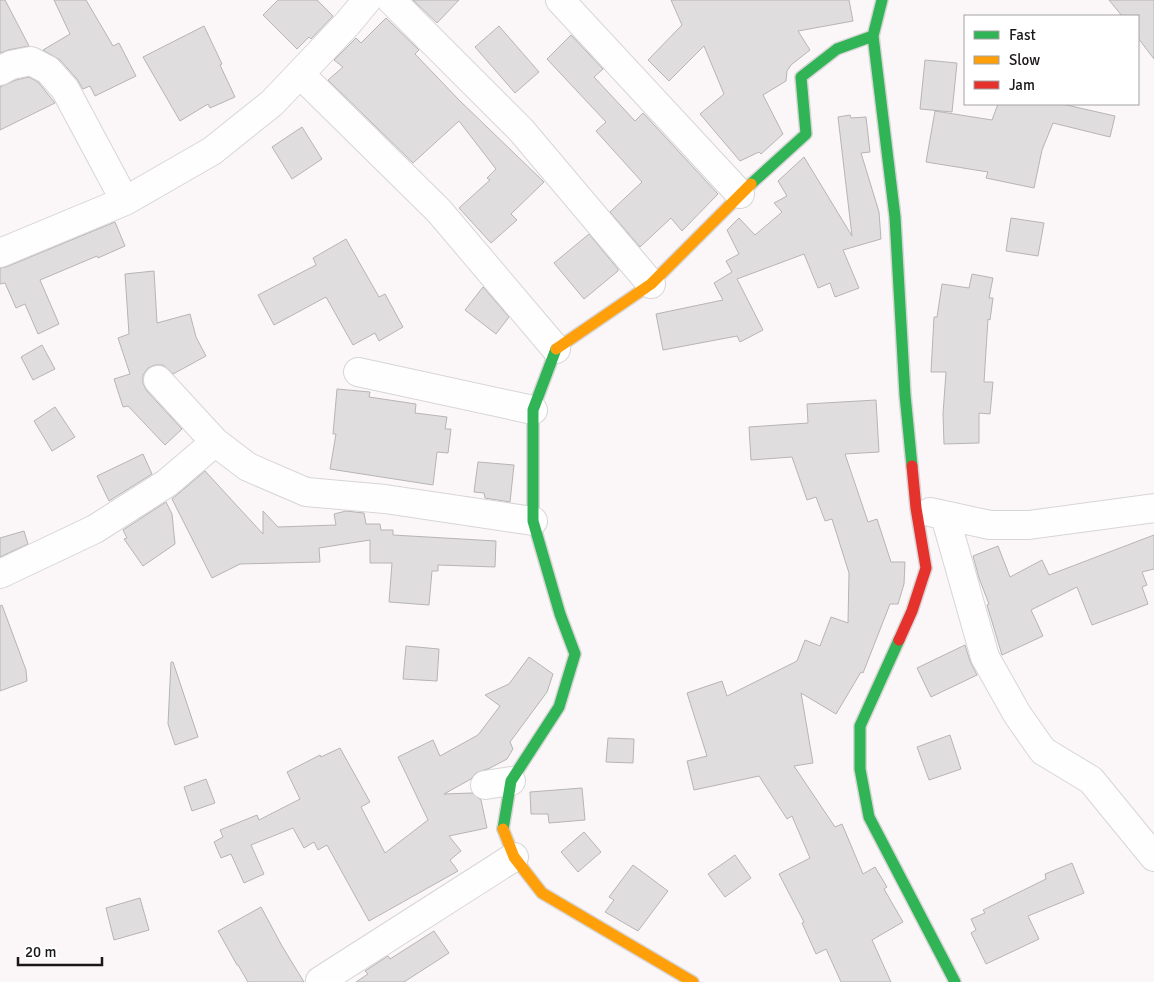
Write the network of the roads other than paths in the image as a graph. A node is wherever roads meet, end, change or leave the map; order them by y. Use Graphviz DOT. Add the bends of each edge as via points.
graph roads {
  1 [pos="367,0"];
  2 [pos="390,0"];
  3 [pos="560,0"];
  4 [pos="882,0"];
  5 [pos="873,36"];
  6 [pos="0,71"];
  7 [pos="300,74"];
  8 [pos="740,194"];
  9 [pos="125,201"];
  10 [pos="0,252"];
  11 [pos="651,284"];
  12 [pos="556,349"];
  13 [pos="358,372"];
  14 [pos="158,380"];
  15 [pos="533,410"];
  16 [pos="215,442"];
  17 [pos="916,508"];
  18 [pos="1154,508"];
  19 [pos="945,516"];
  20 [pos="533,521"];
  21 [pos="0,574"];
  22 [pos="514,857"];
  23 [pos="1154,857"];
  24 [pos="677,978"];
  25 [pos="320,981"];
  26 [pos="955,982"];
  1 -- 7 [label="street"];
  2 -- 11 [label="street" via="521,130"];
  3 -- 8 [label="street"];
  4 -- 5 [label="street"];
  5 -- 8 [label="street" via="837,49 800,77 806,134"];
  5 -- 17 [label="street" via="895,217 905,395"];
  6 -- 9 [label="street" via="10,65 31,61 48,70 65,89"];
  7 -- 9 [label="street" via="272,103 212,151"];
  7 -- 12 [label="street" via="439,211"];
  8 -- 11 [label="street"];
  9 -- 10 [label="street"];
  11 -- 12 [label="street"];
  12 -- 15 [label="street"];
  13 -- 15 [label="street"];
  14 -- 16 [label="street"];
  15 -- 20 [label="street"];
  16 -- 20 [label="street" via="248,467 306,492 385,499"];
  16 -- 21 [label="street" via="167,483 95,529"];
  17 -- 19 [label="street"];
  17 -- 26 [label="street" via="926,568 912,611 860,726 860,769 869,817"];
  18 -- 19 [label="street" via="1029,525 990,525"];
  19 -- 23 [label="street" via="985,657 1017,714 1043,751 1091,780"];
  20 -- 22 [label="street" via="575,654 559,707 498,783 503,830"];
  22 -- 24 [label="street" via="542,893"];
  22 -- 25 [label="street"];
}
